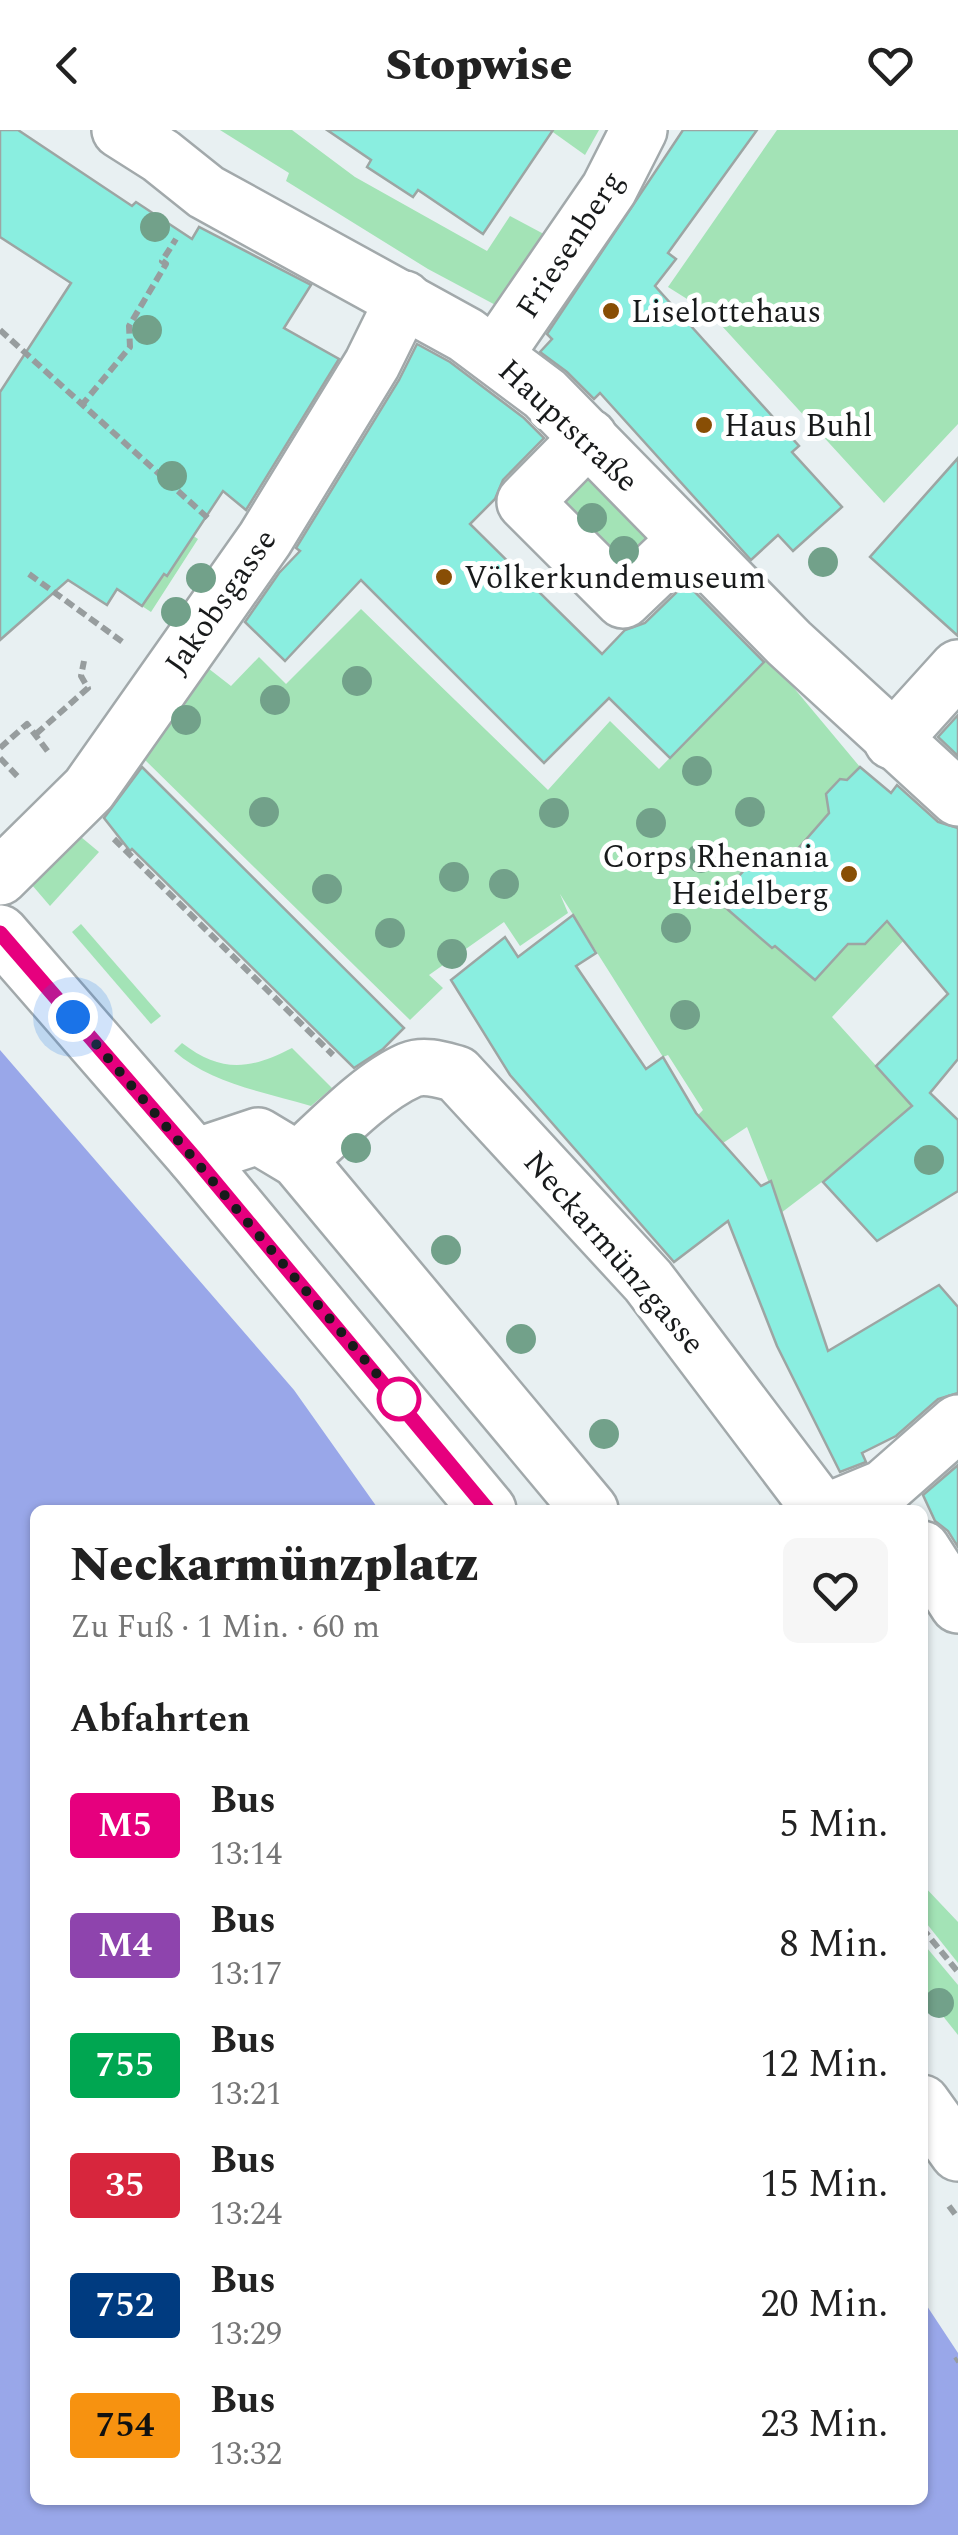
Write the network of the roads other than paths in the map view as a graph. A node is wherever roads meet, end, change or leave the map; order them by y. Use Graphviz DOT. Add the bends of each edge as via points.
graph roads {
  1 [pos="120,130"];
  2 [pos="639,130"];
  3 [pos="404,300"];
  4 [pos="495,355"];
  5 [pos="590,437"];
  6 [pos="686,540"];
  7 [pos="925,705"];
  8 [pos="958,798"];
  9 [pos="0,877"];
  10 [pos="0,933"];
  11 [pos="194,1157"];
  12 [pos="298,1160"];
  13 [pos="958,1423"];
  14 [pos="891,1499"];
  15 [pos="484,1505"];
  16 [pos="586,1505"];
  17 [pos="818,1505"];
  18 [pos="858,1505"];
  19 [pos="928,1558"];
  20 [pos="958,1604"];
  21 [pos="928,2111"];
  22 [pos="958,2153"];
  1 -- 3 [label="street, Hauptstraße" via="206,192"];
  2 -- 4 [label="street, Friesenberg" via="609,188"];
  3 -- 4 [label="street, Hauptstraße"];
  3 -- 9 [label="street, Jakobsgasse" via="252,558 64,779"];
  4 -- 5 [label="street, Hauptstraße"];
  5 -- 6 [label="street, Hauptstraße"];
  5 -- 6 [label="street" via="526,502 623,600"];
  6 -- 7 [label="street, Hauptstraße"];
  7 -- 8 [label="street, Hauptstraße"];
  10 -- 11 [label="street"];
  11 -- 12 [label="street" via="258,1136"];
  11 -- 15 [label="street"];
  12 -- 16 [label="street"];
  12 -- 17 [label="street, Neckarmünzgasse" via="412,1069 457,1074 648,1281"];
  13 -- 14 [label="street"];
  14 -- 18 [label="street"];
  19 -- 20 [label="street"];
  21 -- 22 [label="street"];
}
